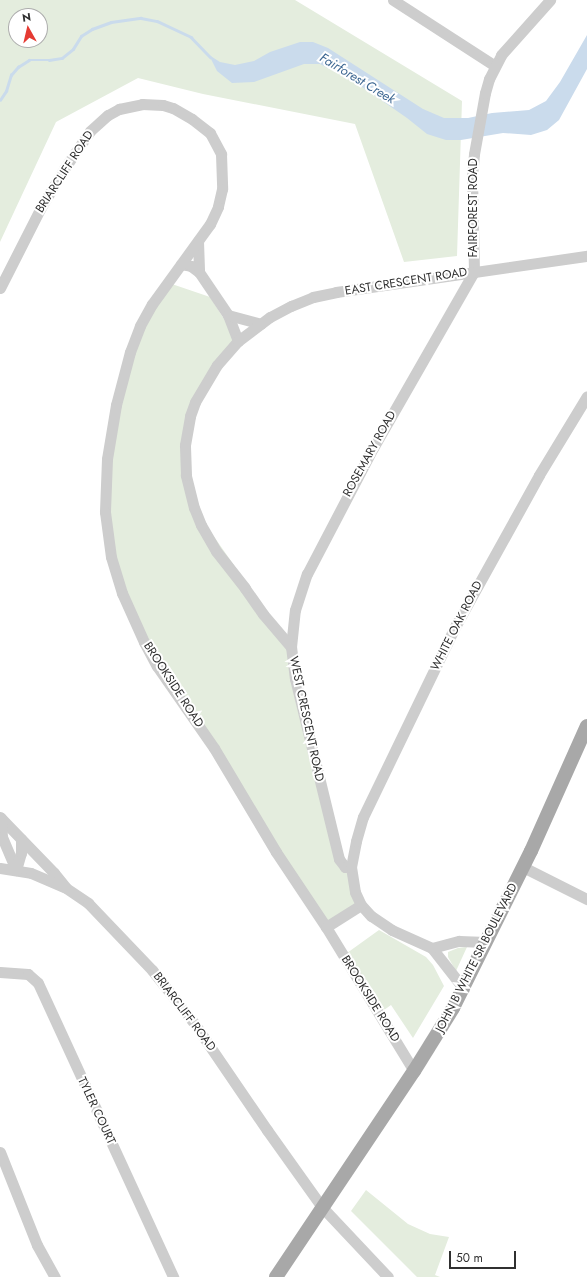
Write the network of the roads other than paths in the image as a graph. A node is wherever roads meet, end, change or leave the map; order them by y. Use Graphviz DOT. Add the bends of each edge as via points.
graph roads {
  1 [pos="393,0"];
  2 [pos="550,0"];
  3 [pos="495,66"];
  4 [pos="198,240"];
  5 [pos="587,256"];
  6 [pos="180,264"];
  7 [pos="199,272"];
  8 [pos="474,272"];
  9 [pos="0,288"];
  10 [pos="228,315"];
  11 [pos="261,324"];
  12 [pos="238,341"];
  13 [pos="587,396"];
  14 [pos="291,647"];
  15 [pos="587,726"];
  16 [pos="1,818"];
  17 [pos="1,839"];
  18 [pos="21,839"];
  19 [pos="351,867"];
  20 [pos="524,867"];
  21 [pos="0,868"];
  22 [pos="16,870"];
  23 [pos="66,888"];
  24 [pos="587,898"];
  25 [pos="360,905"];
  26 [pos="326,927"];
  27 [pos="486,942"];
  28 [pos="432,948"];
  29 [pos="0,972"];
  30 [pos="464,989"];
  31 [pos="414,1071"];
  32 [pos="0,1152"];
  33 [pos="322,1207"];
  34 [pos="55,1277"];
  35 [pos="173,1277"];
  36 [pos="276,1277"];
  37 [pos="388,1277"];
  1 -- 3 [label="street"];
  2 -- 3 [label="street, FAIRFOREST ROAD" via="509,44"];
  3 -- 8 [label="street, FAIRFOREST ROAD" via="482,109 472,177"];
  4 -- 6 [label="street, BROOKSIDE ROAD"];
  4 -- 7 [label="street"];
  4 -- 9 [label="street, BRIARCLIFF ROAD" via="215,216 221,198 221,154 217,143 202,125 173,108 152,104 131,106 108,115 90,131 40,209"];
  5 -- 8 [label="street, EAST CRESCENT ROAD"];
  6 -- 7 [label="street" via="191,266"];
  6 -- 26 [label="street, BROOKSIDE ROAD" via="140,326 130,352 116,405 107,459 105,512 111,557 122,593 157,666 214,748 276,852"];
  7 -- 10 [label="street"];
  8 -- 11 [label="street, EAST CRESCENT ROAD" via="313,297 291,306"];
  8 -- 14 [label="street, ROSEMARY ROAD" via="374,448 307,574 295,610"];
  10 -- 11 [label="street"];
  10 -- 12 [label="street"];
  11 -- 12 [label="street, EAST CRESCENT ROAD"];
  12 -- 14 [label="street, WEST CRESCENT ROAD" via="217,365 195,402 187,431 186,475 200,525 216,551"];
  13 -- 19 [label="street, WHITE OAK ROAD" via="456,625 363,817"];
  14 -- 19 [label="street, WEST CRESCENT ROAD" via="295,679 338,859 345,867"];
  15 -- 20 [label="main road, JOHN B WHITE SR BOULEVARD"];
  16 -- 17 [label="street, BRIARCLIFF ROAD"];
  16 -- 18 [label="street, BRIARCLIFF ROAD"];
  17 -- 22 [label="street, BRIARCLIFF ROAD"];
  18 -- 22 [label="street" via="21,853"];
  18 -- 23 [label="street, BRIARCLIFF ROAD"];
  19 -- 25 [label="street"];
  20 -- 24 [label="street"];
  20 -- 27 [label="main road, JOHN B WHITE SR BOULEVARD"];
  21 -- 22 [label="street"];
  22 -- 23 [label="street" via="31,873"];
  23 -- 33 [label="street, BRIARCLIFF ROAD" via="88,903 114,929 170,992"];
  25 -- 26 [label="street"];
  25 -- 28 [label="street" via="392,930"];
  26 -- 31 [label="street, BROOKSIDE ROAD"];
  27 -- 28 [label="street" via="459,941"];
  27 -- 30 [label="main road, JOHN B WHITE SR BOULEVARD"];
  28 -- 30 [label="street"];
  29 -- 35 [label="street, TYLER COURT" via="28,974 38,983"];
  30 -- 31 [label="main road, JOHN B WHITE SR BOULEVARD"];
  31 -- 33 [label="main road, JOHN B WHITE SR BOULEVARD"];
  32 -- 34 [label="street" via="37,1245"];
  33 -- 36 [label="main road, JOHN B WHITE SR BOULEVARD"];
  33 -- 37 [label="street, BRIARCLIFF ROAD"];
}
